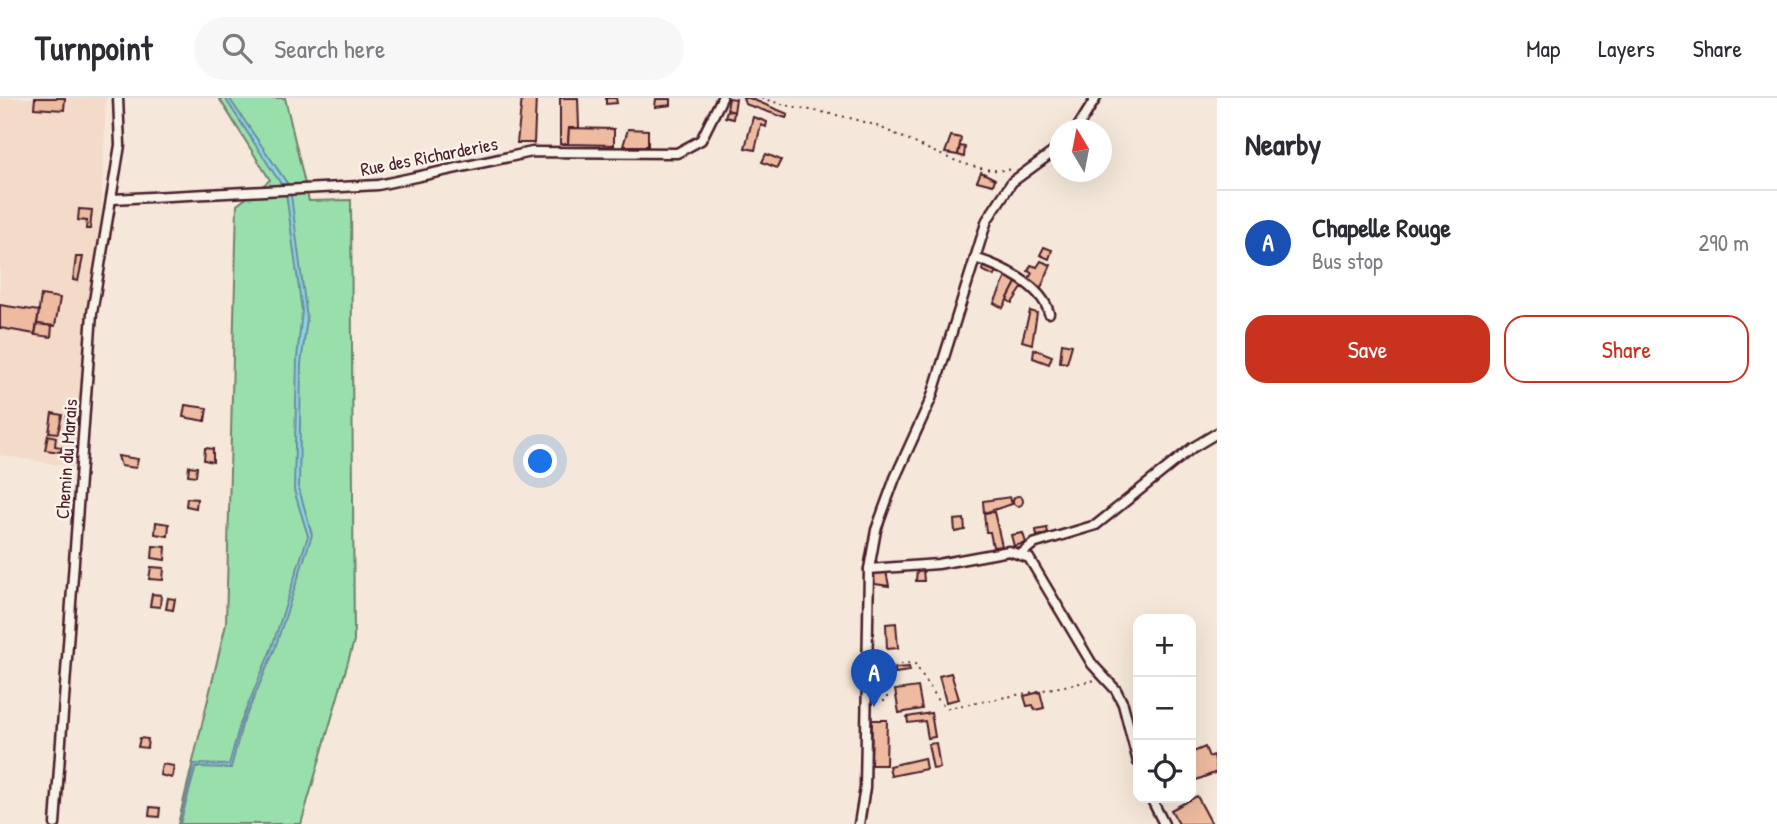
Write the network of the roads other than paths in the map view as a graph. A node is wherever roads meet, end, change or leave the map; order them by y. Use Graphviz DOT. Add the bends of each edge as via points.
graph roads {
  1 [pos="118,98"];
  2 [pos="722,98"];
  3 [pos="1096,98"];
  4 [pos="1083,119"];
  5 [pos="1049,153"];
  6 [pos="113,199"];
  7 [pos="975,258"];
  8 [pos="1049,313"];
  9 [pos="1217,433"];
  10 [pos="1020,555"];
  11 [pos="869,569"];
  12 [pos="1133,743"];
  13 [pos="1154,803"];
  14 [pos="55,824"];
  15 [pos="859,824"];
  16 [pos="1164,824"];
  1 -- 6 [label="street, Chemin du Marais" via="120,145"];
  2 -- 6 [label="street, Rue des Richarderies" via="701,140 677,153 531,152 377,185"];
  3 -- 4 [label="street"];
  5 -- 7 [label="street" via="997,201"];
  6 -- 14 [label="street, Chemin du Marais" via="92,313"];
  7 -- 8 [label="street" via="1026,283 1045,302"];
  7 -- 11 [label="street" via="931,399 884,504"];
  9 -- 10 [label="street" via="1096,526 1033,544"];
  10 -- 11 [label="street" via="1009,551 938,564"];
  10 -- 12 [label="street" via="1029,558 1092,664 1116,690"];
  11 -- 15 [label="street" via="865,788"];
  13 -- 16 [label="street"];
}
